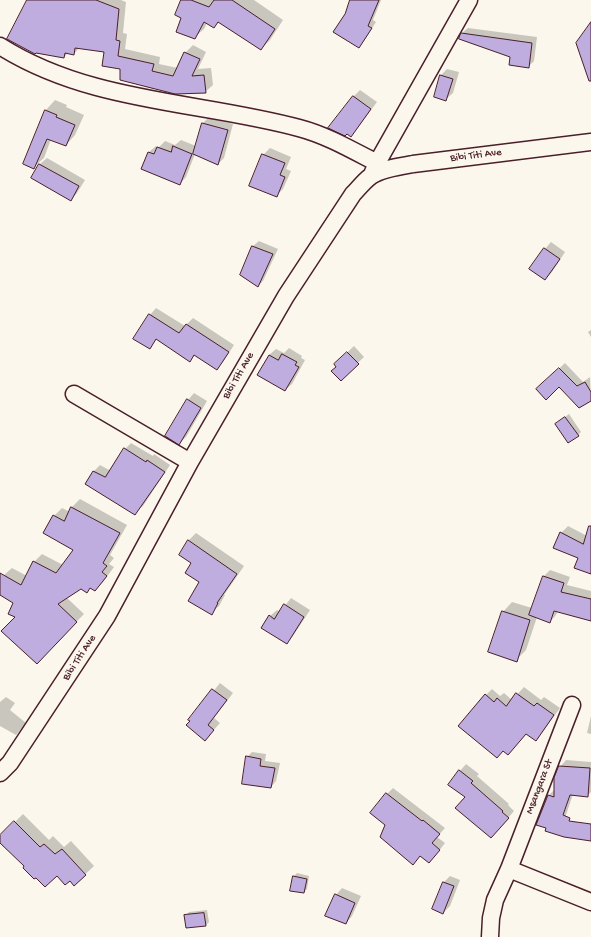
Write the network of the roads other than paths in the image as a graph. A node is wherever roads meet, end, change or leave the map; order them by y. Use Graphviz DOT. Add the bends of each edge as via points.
graph roads {
  1 [pos="469,0"];
  2 [pos="0,46"];
  3 [pos="591,142"];
  4 [pos="374,169"];
  5 [pos="74,394"];
  6 [pos="190,462"];
  7 [pos="572,705"];
  8 [pos="0,773"];
  9 [pos="509,869"];
  10 [pos="591,902"];
  11 [pos="490,937"];
  1 -- 4 [label="street"];
  2 -- 4 [label="street" via="75,82 118,93 245,115 301,128 331,140"];
  3 -- 4 [label="street, Bibi Titi Ave"];
  4 -- 6 [label="street, Bibi Titi Ave" via="353,194 286,296"];
  5 -- 6 [label="street"];
  6 -- 8 [label="street, Bibi Titi Ave" via="107,616"];
  7 -- 9 [label="street, Msangara St"];
  9 -- 10 [label="street"];
  9 -- 11 [label="street, Msangara St" via="495,900"];
}
